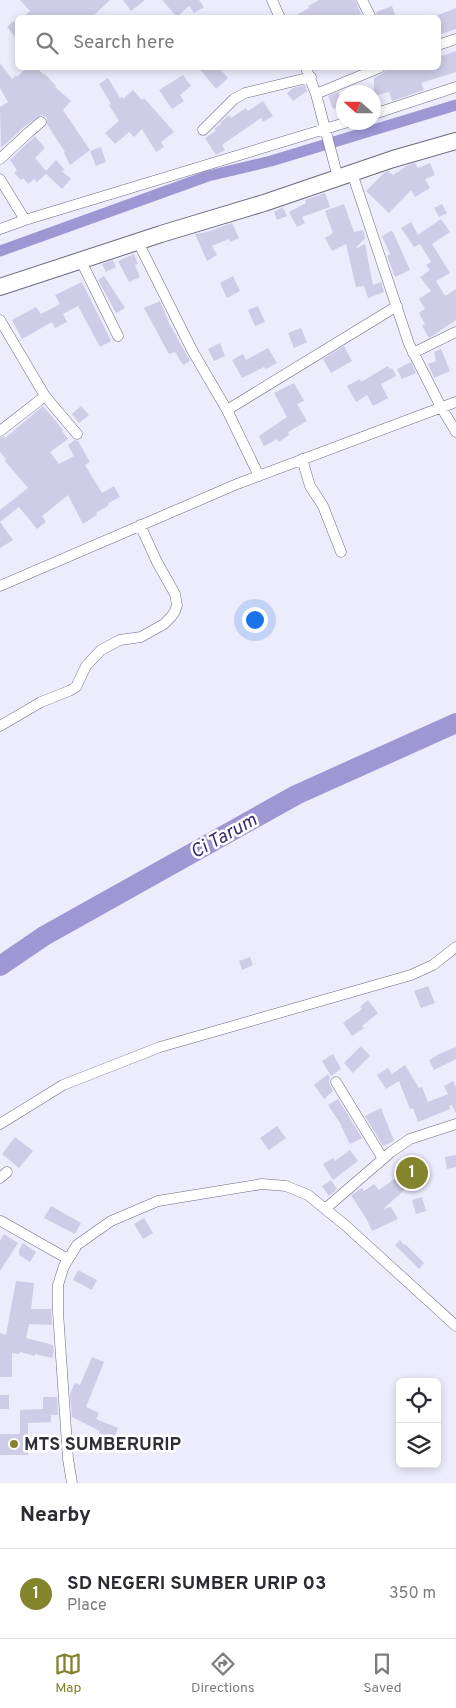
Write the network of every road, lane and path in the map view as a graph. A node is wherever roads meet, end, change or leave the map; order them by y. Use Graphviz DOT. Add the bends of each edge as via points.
graph roads {
  1 [pos="272,0"];
  2 [pos="362,0"];
  3 [pos="279,15"];
  4 [pos="370,15"];
  5 [pos="456,39"];
  6 [pos="441,43"];
  7 [pos="374,70"];
  8 [pos="308,72"];
  9 [pos="456,87"];
  10 [pos="316,94"];
  11 [pos="381,112"];
  12 [pos="41,122"];
  13 [pos="336,129"];
  14 [pos="203,130"];
  15 [pos="326,134"];
  16 [pos="456,141"];
  17 [pos="0,159"];
  18 [pos="342,172"];
  19 [pos="0,179"];
  20 [pos="25,220"];
  21 [pos="0,229"];
  22 [pos="138,242"];
  23 [pos="81,261"];
  24 [pos="0,287"];
  25 [pos="397,306"];
  26 [pos="0,320"];
  27 [pos="456,332"];
  28 [pos="118,336"];
  29 [pos="413,352"];
  30 [pos="45,396"];
  31 [pos="456,402"];
  32 [pos="442,407"];
  33 [pos="227,410"];
  34 [pos="0,431"];
  35 [pos="456,432"];
  36 [pos="77,434"];
  37 [pos="302,459"];
  38 [pos="259,476"];
  39 [pos="140,525"];
  40 [pos="341,552"];
  41 [pos="0,586"];
  42 [pos="0,726"];
  43 [pos="456,946"];
  44 [pos="336,1082"];
  45 [pos="0,1124"];
  46 [pos="456,1124"];
  47 [pos="383,1159"];
  48 [pos="325,1209"];
  49 [pos="0,1222"];
  50 [pos="68,1259"];
  51 [pos="456,1326"];
  52 [pos="72,1483"];
  1 -- 3 [label="street"];
  2 -- 4 [label="street"];
  5 -- 6 [label="street"];
  7 -- 10 [label="street"];
  8 -- 10 [label="street"];
  8 -- 14 [label="street" via="244,93"];
  9 -- 11 [label="street"];
  10 -- 15 [label="street"];
  12 -- 17 [label="street"];
  13 -- 15 [label="street"];
  15 -- 18 [label="street"];
  15 -- 20 [label="street"];
  16 -- 18 [label="main road"];
  18 -- 22 [label="main road" via="264,203"];
  18 -- 25 [label="street"];
  19 -- 20 [label="street"];
  20 -- 21 [label="street"];
  22 -- 23 [label="main road"];
  22 -- 33 [label="street"];
  23 -- 24 [label="main road"];
  23 -- 28 [label="street"];
  25 -- 29 [label="street"];
  25 -- 33 [label="street"];
  26 -- 30 [label="street"];
  27 -- 29 [label="street"];
  29 -- 32 [label="street"];
  30 -- 34 [label="street"];
  30 -- 36 [label="street"];
  31 -- 32 [label="street"];
  32 -- 35 [label="street"];
  32 -- 37 [label="street"];
  33 -- 38 [label="street"];
  37 -- 38 [label="street"];
  37 -- 40 [label="street" via="310,486 323,506"];
  38 -- 39 [label="street"];
  39 -- 41 [label="street"];
  39 -- 42 [label="street" via="176,594 177,605 171,617 142,637 120,640 101,650 86,666 76,687 40,702"];
  43 -- 45 [label="street" via="433,965 411,976 160,1047 110,1066 63,1085"];
  44 -- 47 [label="street"];
  46 -- 47 [label="street" via="410,1140"];
  47 -- 48 [label="street"];
  48 -- 50 [label="street" via="308,1195 286,1186 262,1184 158,1201 111,1221 77,1245"];
  48 -- 51 [label="street"];
  49 -- 50 [label="street"];
  50 -- 52 [label="street" via="58,1286 58,1312"];
}
